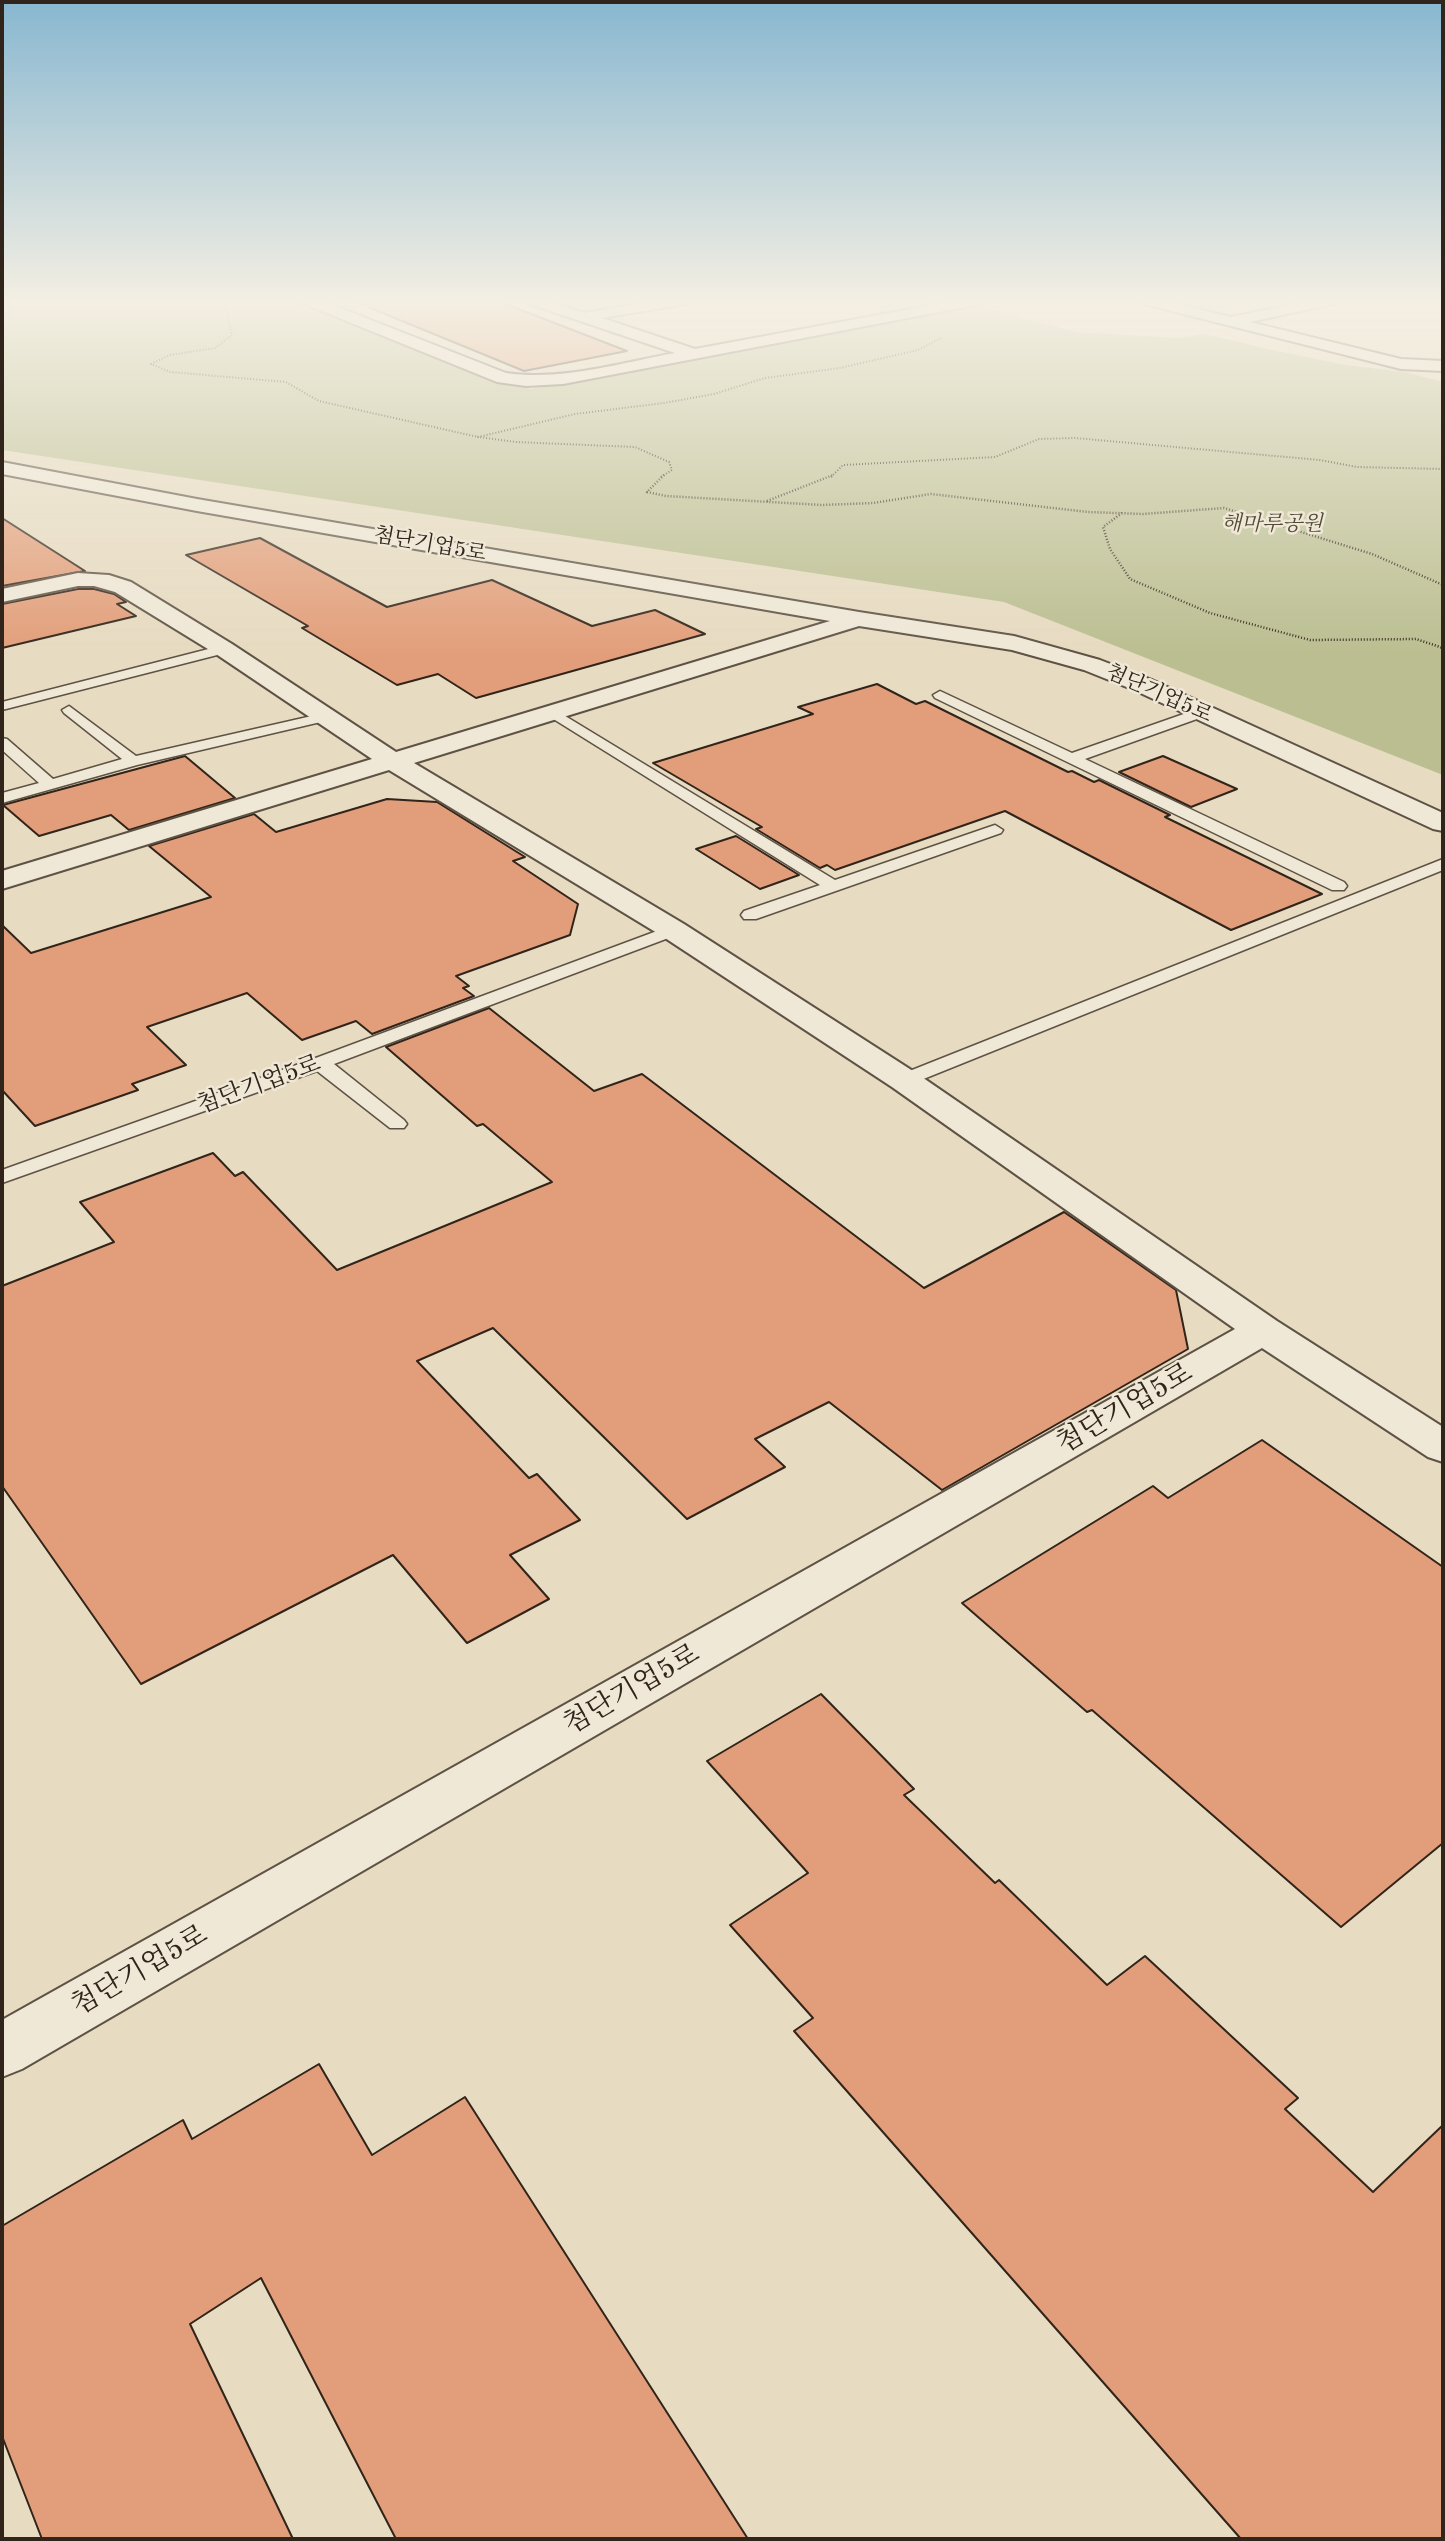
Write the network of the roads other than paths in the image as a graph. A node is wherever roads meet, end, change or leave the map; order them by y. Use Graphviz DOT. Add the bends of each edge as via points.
graph roads {
  1 [pos="2,468"];
  2 [pos="2,595"];
  3 [pos="859,619"];
  4 [pos="224,649"];
  5 [pos="940,695"];
  6 [pos="2,706"];
  7 [pos="69,710"];
  8 [pos="552,712"];
  9 [pos="1203,712"];
  10 [pos="325,717"];
  11 [pos="2,742"];
  12 [pos="1072,758"];
  13 [pos="134,761"];
  14 [pos="392,761"];
  15 [pos="50,784"];
  16 [pos="2,798"];
  17 [pos="1443,822"];
  18 [pos="995,830"];
  19 [pos="1443,864"];
  20 [pos="2,880"];
  21 [pos="832,885"];
  22 [pos="1338,886"];
  23 [pos="750,915"];
  24 [pos="673,930"];
  25 [pos="320,1063"];
  26 [pos="904,1080"];
  27 [pos="397,1124"];
  28 [pos="2,1177"];
  29 [pos="1263,1330"];
  30 [pos="1443,1447"];
  31 [pos="2,2050"];
  1 -- 3 [label="street, 첨단기업5로"];
  2 -- 4 [label="street" via="77,579 108,581"];
  3 -- 8 [label="street, 첨단기업5로"];
  3 -- 9 [label="street, 첨단기업5로" via="1051,652"];
  4 -- 6 [label="lane"];
  4 -- 10 [label="street"];
  5 -- 12 [label="lane"];
  7 -- 13 [label="lane"];
  8 -- 14 [label="street, 첨단기업5로"];
  8 -- 21 [label="lane"];
  9 -- 12 [label="lane"];
  9 -- 17 [label="street, 첨단기업5로"];
  10 -- 13 [label="lane"];
  10 -- 14 [label="street"];
  11 -- 15 [label="lane"];
  12 -- 22 [label="lane"];
  13 -- 15 [label="lane"];
  14 -- 20 [label="street, 첨단기업5로"];
  14 -- 24 [label="street"];
  15 -- 16 [label="lane"];
  18 -- 21 [label="lane"];
  19 -- 26 [label="lane"];
  21 -- 23 [label="lane"];
  24 -- 25 [label="lane, 첨단기업5로"];
  24 -- 26 [label="street"];
  25 -- 27 [label="lane"];
  25 -- 28 [label="lane, 첨단기업5로"];
  26 -- 29 [label="street"];
  29 -- 30 [label="street"];
  29 -- 31 [label="street, 첨단기업5로"];
}
